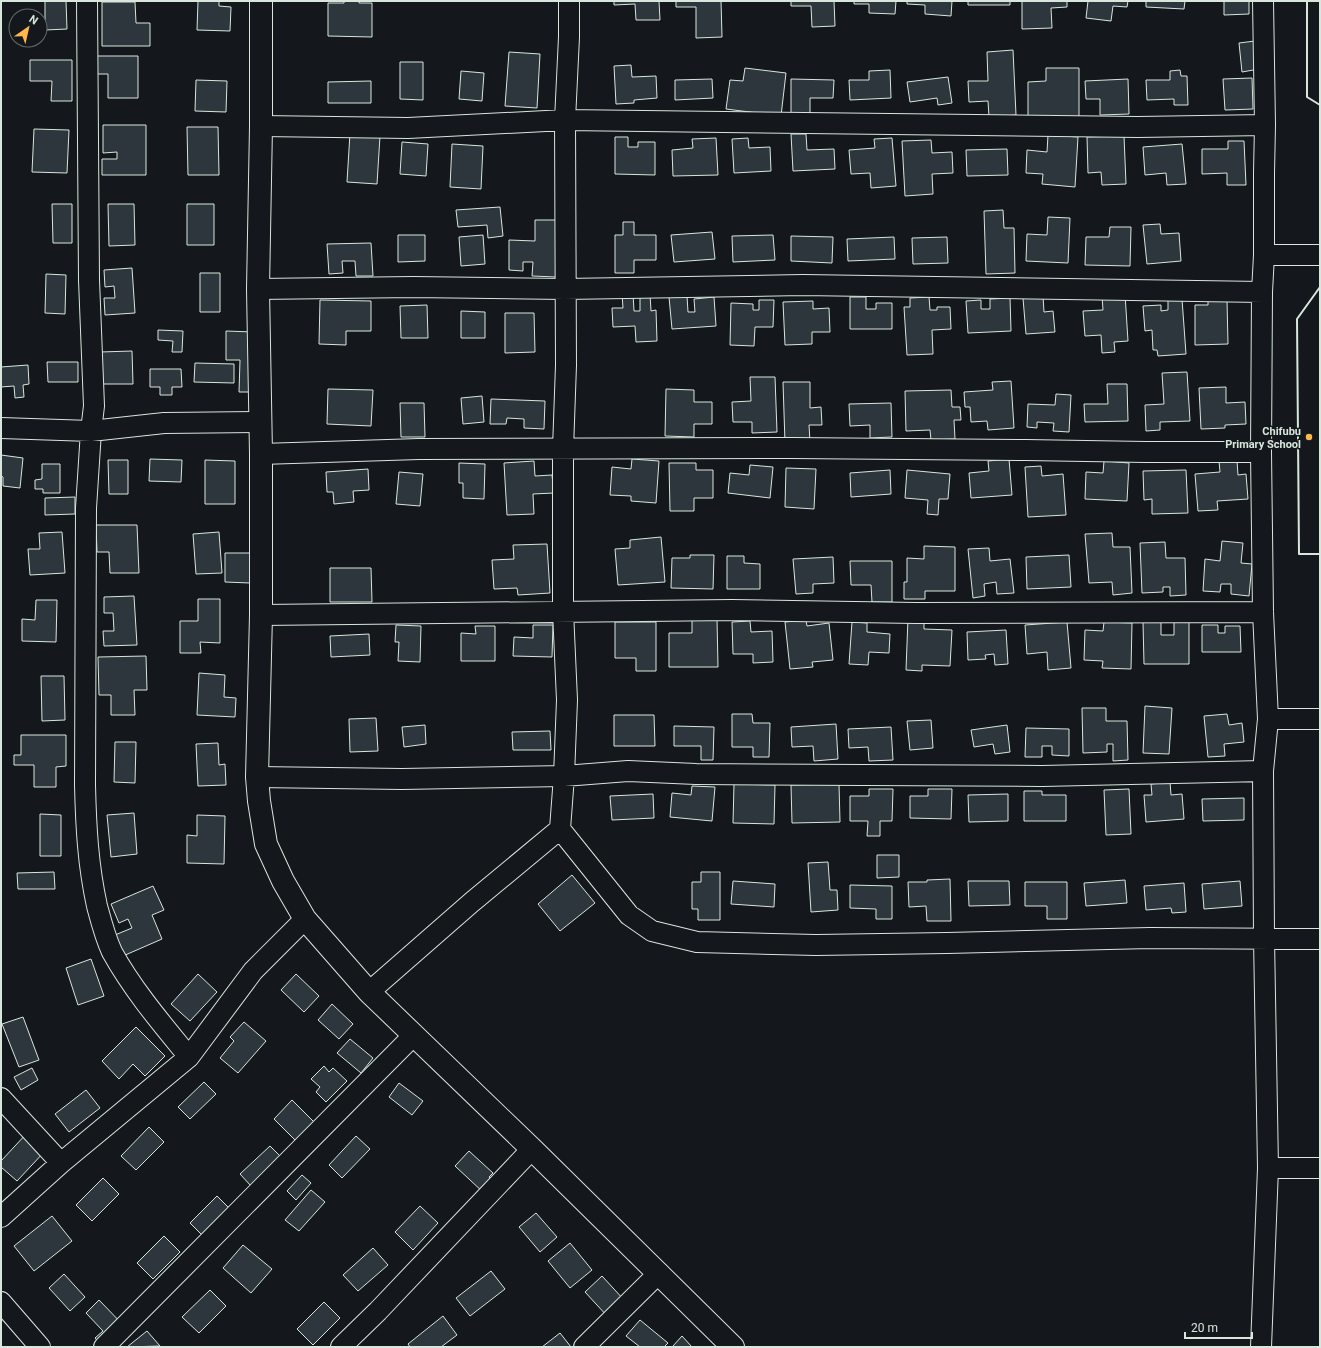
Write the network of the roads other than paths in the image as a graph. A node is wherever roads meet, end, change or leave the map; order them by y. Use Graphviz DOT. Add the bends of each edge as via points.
graph roads {
  1 [pos="87,1"];
  2 [pos="261,1"];
  3 [pos="569,1"];
  4 [pos="1263,1"];
  5 [pos="565,120"];
  6 [pos="1265,125"];
  7 [pos="261,126"];
  8 [pos="1264,255"];
  9 [pos="1320,255"];
  10 [pos="258,289"];
  11 [pos="565,289"];
  12 [pos="1262,292"];
  13 [pos="259,422"];
  14 [pos="1,428"];
  15 [pos="91,431"];
  16 [pos="563,449"];
  17 [pos="1261,452"];
  18 [pos="260,454"];
  19 [pos="563,611"];
  20 [pos="1263,612"];
  21 [pos="261,615"];
  22 [pos="1268,719"];
  23 [pos="1320,719"];
  24 [pos="1263,771"];
  25 [pos="256,776"];
  26 [pos="564,776"];
  27 [pos="560,829"];
  28 [pos="305,919"];
  29 [pos="1264,938"];
  30 [pos="1320,939"];
  31 [pos="368,992"];
  32 [pos="413,1036"];
  33 [pos="189,1057"];
  34 [pos="1,1098"];
  35 [pos="532,1149"];
  36 [pos="61,1163"];
  37 [pos="1268,1168"];
  38 [pos="1320,1168"];
  39 [pos="1,1217"];
  40 [pos="659,1273"];
  41 [pos="1,1302"];
  42 [pos="40,1347"];
  43 [pos="104,1347"];
  44 [pos="341,1347"];
  45 [pos="584,1347"];
  46 [pos="733,1347"];
  47 [pos="1261,1347"];
  1 -- 15 [label="street" via="89,280 94,406"];
  2 -- 7 [label="main road"];
  3 -- 5 [label="street"];
  4 -- 6 [label="street"];
  5 -- 6 [label="street" via="1138,127"];
  5 -- 7 [label="street" via="408,128"];
  5 -- 11 [label="street"];
  6 -- 8 [label="street"];
  7 -- 10 [label="main road"];
  8 -- 9 [label="street"];
  8 -- 12 [label="street"];
  10 -- 11 [label="street"];
  10 -- 13 [label="main road"];
  11 -- 12 [label="street" via="803,286"];
  11 -- 16 [label="street"];
  12 -- 17 [label="street"];
  13 -- 15 [label="street" via="164,423"];
  13 -- 18 [label="main road"];
  14 -- 15 [label="street"];
  15 -- 33 [label="street" via="86,508 85,785 91,878 102,926 112,951 162,1025"];
  16 -- 17 [label="street" via="800,448"];
  16 -- 18 [label="street" via="419,449"];
  16 -- 19 [label="street"];
  17 -- 20 [label="street"];
  18 -- 21 [label="main road"];
  19 -- 20 [label="street"];
  19 -- 21 [label="street"];
  19 -- 26 [label="street" via="567,700"];
  20 -- 22 [label="street"];
  21 -- 25 [label="main road"];
  22 -- 23 [label="street"];
  22 -- 24 [label="street"];
  24 -- 26 [label="street" via="1042,776 628,771"];
  24 -- 29 [label="street"];
  25 -- 26 [label="street" via="402,779"];
  25 -- 28 [label="main road" via="266,844"];
  26 -- 27 [label="street"];
  27 -- 29 [label="street" via="629,915 652,931 697,942 816,945"];
  27 -- 31 [label="street"];
  28 -- 31 [label="main road"];
  28 -- 33 [label="street" via="253,971"];
  29 -- 30 [label="street"];
  29 -- 37 [label="street"];
  31 -- 32 [label="main road"];
  32 -- 35 [label="main road"];
  32 -- 43 [label="street"];
  33 -- 36 [label="street"];
  34 -- 36 [label="street"];
  35 -- 40 [label="main road"];
  35 -- 44 [label="street"];
  36 -- 39 [label="street"];
  37 -- 38 [label="street"];
  37 -- 47 [label="street"];
  40 -- 45 [label="street"];
  40 -- 46 [label="main road"];
  41 -- 42 [label="street"];
}
